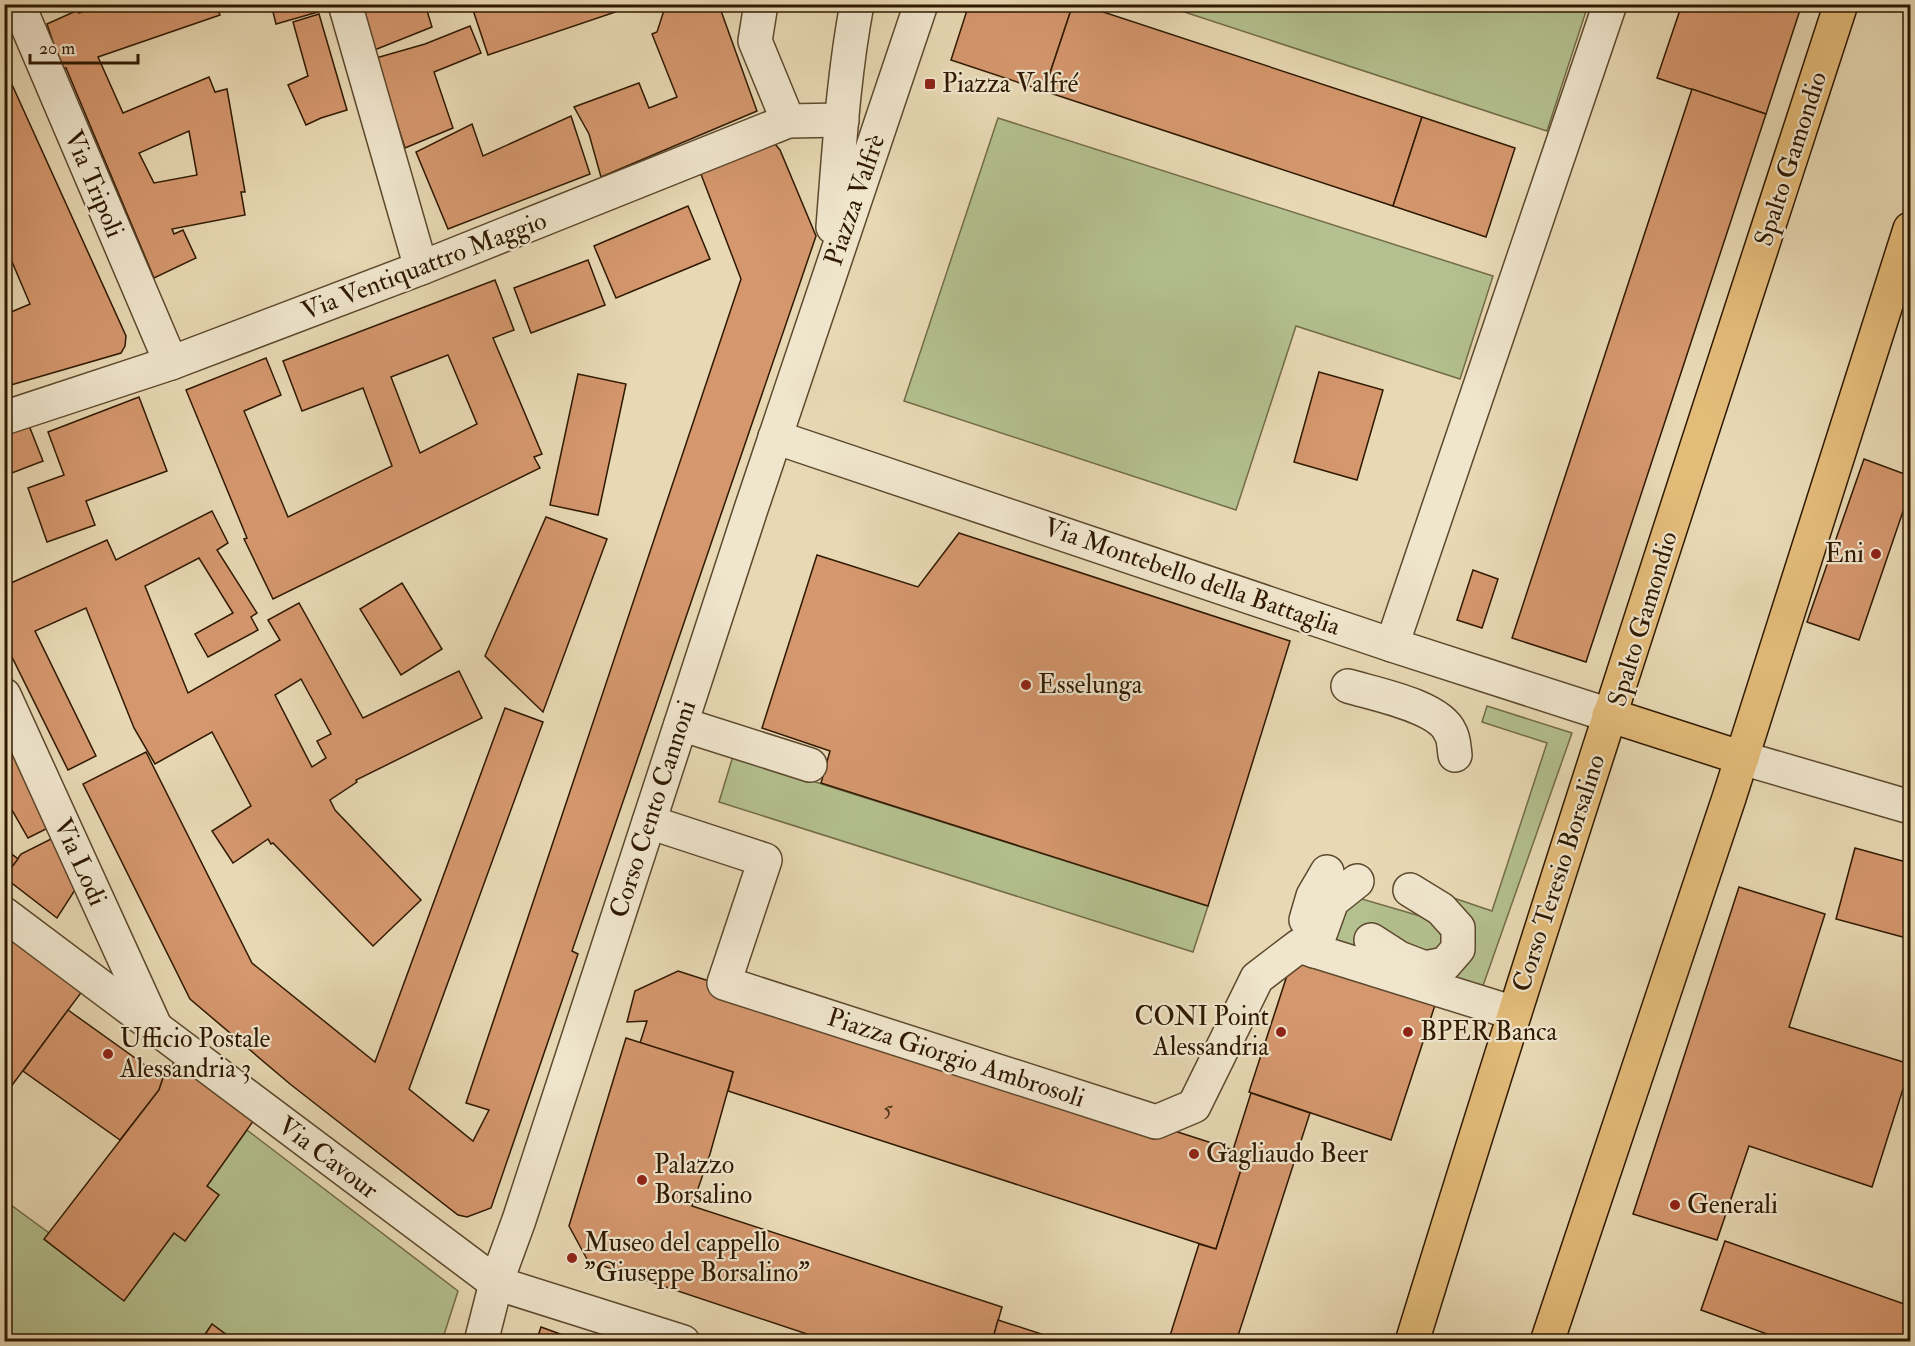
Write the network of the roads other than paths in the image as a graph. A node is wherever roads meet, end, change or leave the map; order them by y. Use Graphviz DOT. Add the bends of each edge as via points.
graph roads {
  1 [pos="18,4"];
  2 [pos="345,4"];
  3 [pos="761,4"];
  4 [pos="857,4"];
  5 [pos="921,4"];
  6 [pos="1610,4"];
  7 [pos="1841,4"];
  8 [pos="842,120"];
  9 [pos="788,121"];
  10 [pos="1911,230"];
  11 [pos="421,268"];
  12 [pos="829,277"];
  13 [pos="171,363"];
  14 [pos="4,418"];
  15 [pos="776,436"];
  16 [pos="1392,645"];
  17 [pos="1348,686"];
  18 [pos="4,695"];
  19 [pos="1609,715"];
  20 [pos="681,724"];
  21 [pos="1455,755"];
  22 [pos="1742,758"];
  23 [pos="810,765"];
  24 [pos="1911,807"];
  25 [pos="649,822"];
  26 [pos="1342,877"];
  27 [pos="1410,890"];
  28 [pos="4,914"];
  29 [pos="1371,940"];
  30 [pos="1306,949"];
  31 [pos="1514,1013"];
  32 [pos="156,1028"];
  33 [pos="496,1283"];
  34 [pos="481,1341"];
  35 [pos="683,1341"];
  36 [pos="1412,1341"];
  37 [pos="1546,1341"];
  1 -- 13 [label="street, Via Tripoli"];
  2 -- 11 [label="street"];
  3 -- 9 [label="street" via="755,41"];
  4 -- 8 [label="street, Piazza Valfrè"];
  5 -- 12 [label="street, Piazza Valfrè"];
  6 -- 16 [label="street"];
  7 -- 19 [label="main road, Spalto Gamondio"];
  8 -- 9 [label="street, Via Ventiquattro Maggio"];
  8 -- 12 [label="street, Piazza Valfrè"];
  9 -- 11 [label="street, Via Ventiquattro Maggio"];
  10 -- 22 [label="main road"];
  11 -- 13 [label="street, Via Ventiquattro Maggio"];
  12 -- 15 [label="street, Corso Cento Cannoni"];
  13 -- 14 [label="street, Via Ventiquattro Maggio"];
  15 -- 16 [label="street, Via Montebello della Battaglia"];
  15 -- 20 [label="street, Corso Cento Cannoni"];
  16 -- 19 [label="street, Via Montebello della Battaglia"];
  17 -- 21 [label="street" via="1435,716 1450,731"];
  18 -- 32 [label="street, Via Lodi"];
  19 -- 22 [label="main road, Spalto Gamondio"];
  19 -- 31 [label="main road, Corso Teresio Borsalino"];
  20 -- 23 [label="street"];
  20 -- 25 [label="street, Corso Cento Cannoni"];
  22 -- 24 [label="street"];
  22 -- 37 [label="main road"];
  25 -- 30 [label="street, Piazza Giorgio Ambrosoli" via="765,860 724,983 1156,1122 1194,1106 1257,978"];
  25 -- 33 [label="street, Corso Cento Cannoni"];
  26 -- 30 [label="street"];
  27 -- 29 [label="street" via="1441,909 1458,928 1458,949 1445,964 1425,968 1399,958"];
  28 -- 32 [label="street, Via Cavour"];
  30 -- 31 [label="street"];
  31 -- 36 [label="main road, Corso Teresio Borsalino"];
  32 -- 33 [label="street, Via Cavour"];
  33 -- 34 [label="street, Corso Cento Cannoni"];
  33 -- 35 [label="street, Via Cavour"];
}
